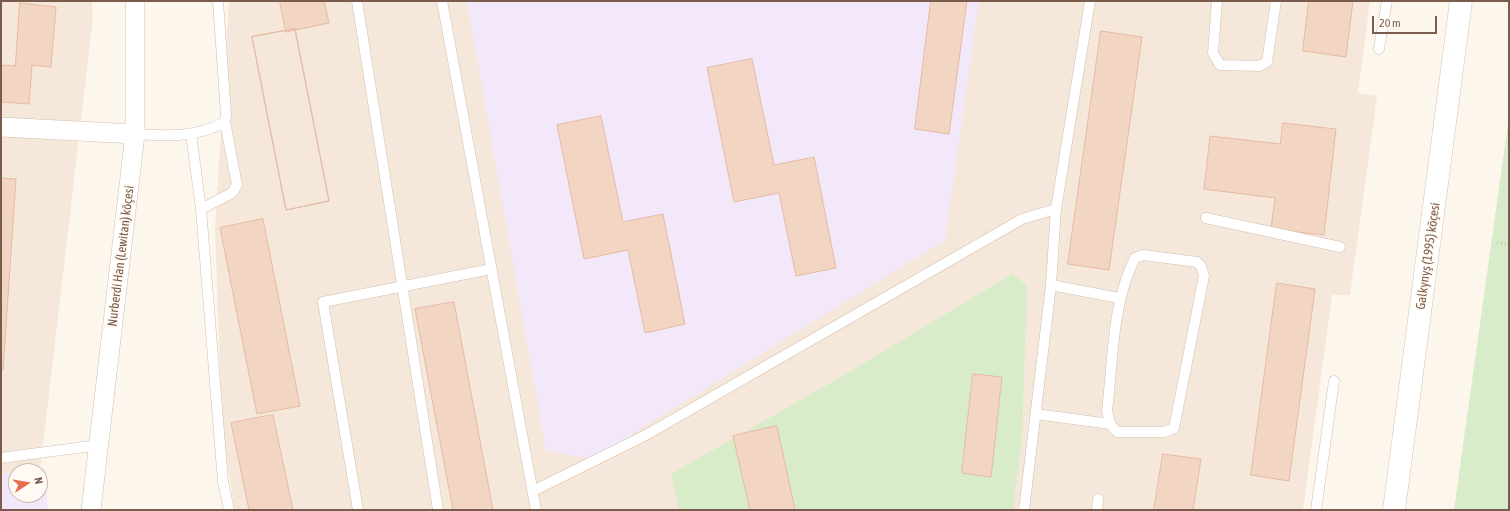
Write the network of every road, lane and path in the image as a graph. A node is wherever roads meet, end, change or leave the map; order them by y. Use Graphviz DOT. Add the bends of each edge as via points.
graph roads {
  1 [pos="135,1"];
  2 [pos="218,1"];
  3 [pos="357,1"];
  4 [pos="442,1"];
  5 [pos="1090,1"];
  6 [pos="1217,1"];
  7 [pos="1276,1"];
  8 [pos="1387,1"];
  9 [pos="1461,1"];
  10 [pos="1475,1"];
  11 [pos="1379,49"];
  12 [pos="225,122"];
  13 [pos="1,126"];
  14 [pos="135,134"];
  15 [pos="191,134"];
  16 [pos="201,209"];
  17 [pos="1056,209"];
  18 [pos="1206,218"];
  19 [pos="1497,243"];
  20 [pos="1509,245"];
  21 [pos="1340,247"];
  22 [pos="491,269"];
  23 [pos="1051,285"];
  24 [pos="402,287"];
  25 [pos="1119,298"];
  26 [pos="1334,380"];
  27 [pos="1036,414"];
  28 [pos="1110,424"];
  29 [pos="99,445"];
  30 [pos="1,458"];
  31 [pos="533,491"];
  32 [pos="1098,499"];
  33 [pos="92,510"];
  34 [pos="229,510"];
  35 [pos="358,510"];
  36 [pos="438,510"];
  37 [pos="536,510"];
  38 [pos="1024,510"];
  39 [pos="1097,510"];
  40 [pos="1316,510"];
  41 [pos="1394,510"];
  42 [pos="1408,510"];
  1 -- 14 [label="street, Nurberdi Han (Lewitan) köçesi"];
  2 -- 12 [label="lane"];
  3 -- 24 [label="lane"];
  4 -- 22 [label="lane"];
  5 -- 17 [label="lane"];
  6 -- 7 [label="lane" via="1213,53 1216,60 1220,65 1259,66 1267,62"];
  8 -- 11 [label="lane"];
  9 -- 41 [label="main road, Galkynyş (1995) köçesi"];
  10 -- 42 [label="main road, Galkynyş (1995) köçesi"];
  12 -- 15 [label="lane" via="213,129"];
  12 -- 16 [label="lane" via="238,185 232,192"];
  13 -- 14 [label="street"];
  14 -- 15 [label="lane"];
  14 -- 29 [label="street, Nurberdi Han (Lewitan) köçesi"];
  15 -- 16 [label="lane"];
  16 -- 34 [label="lane" via="224,482"];
  17 -- 23 [label="lane"];
  17 -- 31 [label="lane" via="1022,219 646,435"];
  18 -- 21 [label="lane"];
  19 -- 20 [label="path"];
  22 -- 24 [label="lane"];
  22 -- 31 [label="lane"];
  23 -- 25 [label="lane"];
  23 -- 27 [label="lane"];
  24 -- 35 [label="lane" via="323,302"];
  24 -- 36 [label="lane"];
  25 -- 28 [label="lane" via="1107,411"];
  25 -- 28 [label="lane" via="1126,275 1135,258 1143,255 1197,262 1201,266 1204,276 1174,428 1164,432 1117,432"];
  26 -- 40 [label="lane"];
  27 -- 28 [label="lane"];
  27 -- 38 [label="lane"];
  29 -- 30 [label="lane"];
  29 -- 33 [label="street, Nurberdi Han (Lewitan) köçesi"];
  31 -- 37 [label="lane"];
  32 -- 39 [label="lane"];
}
